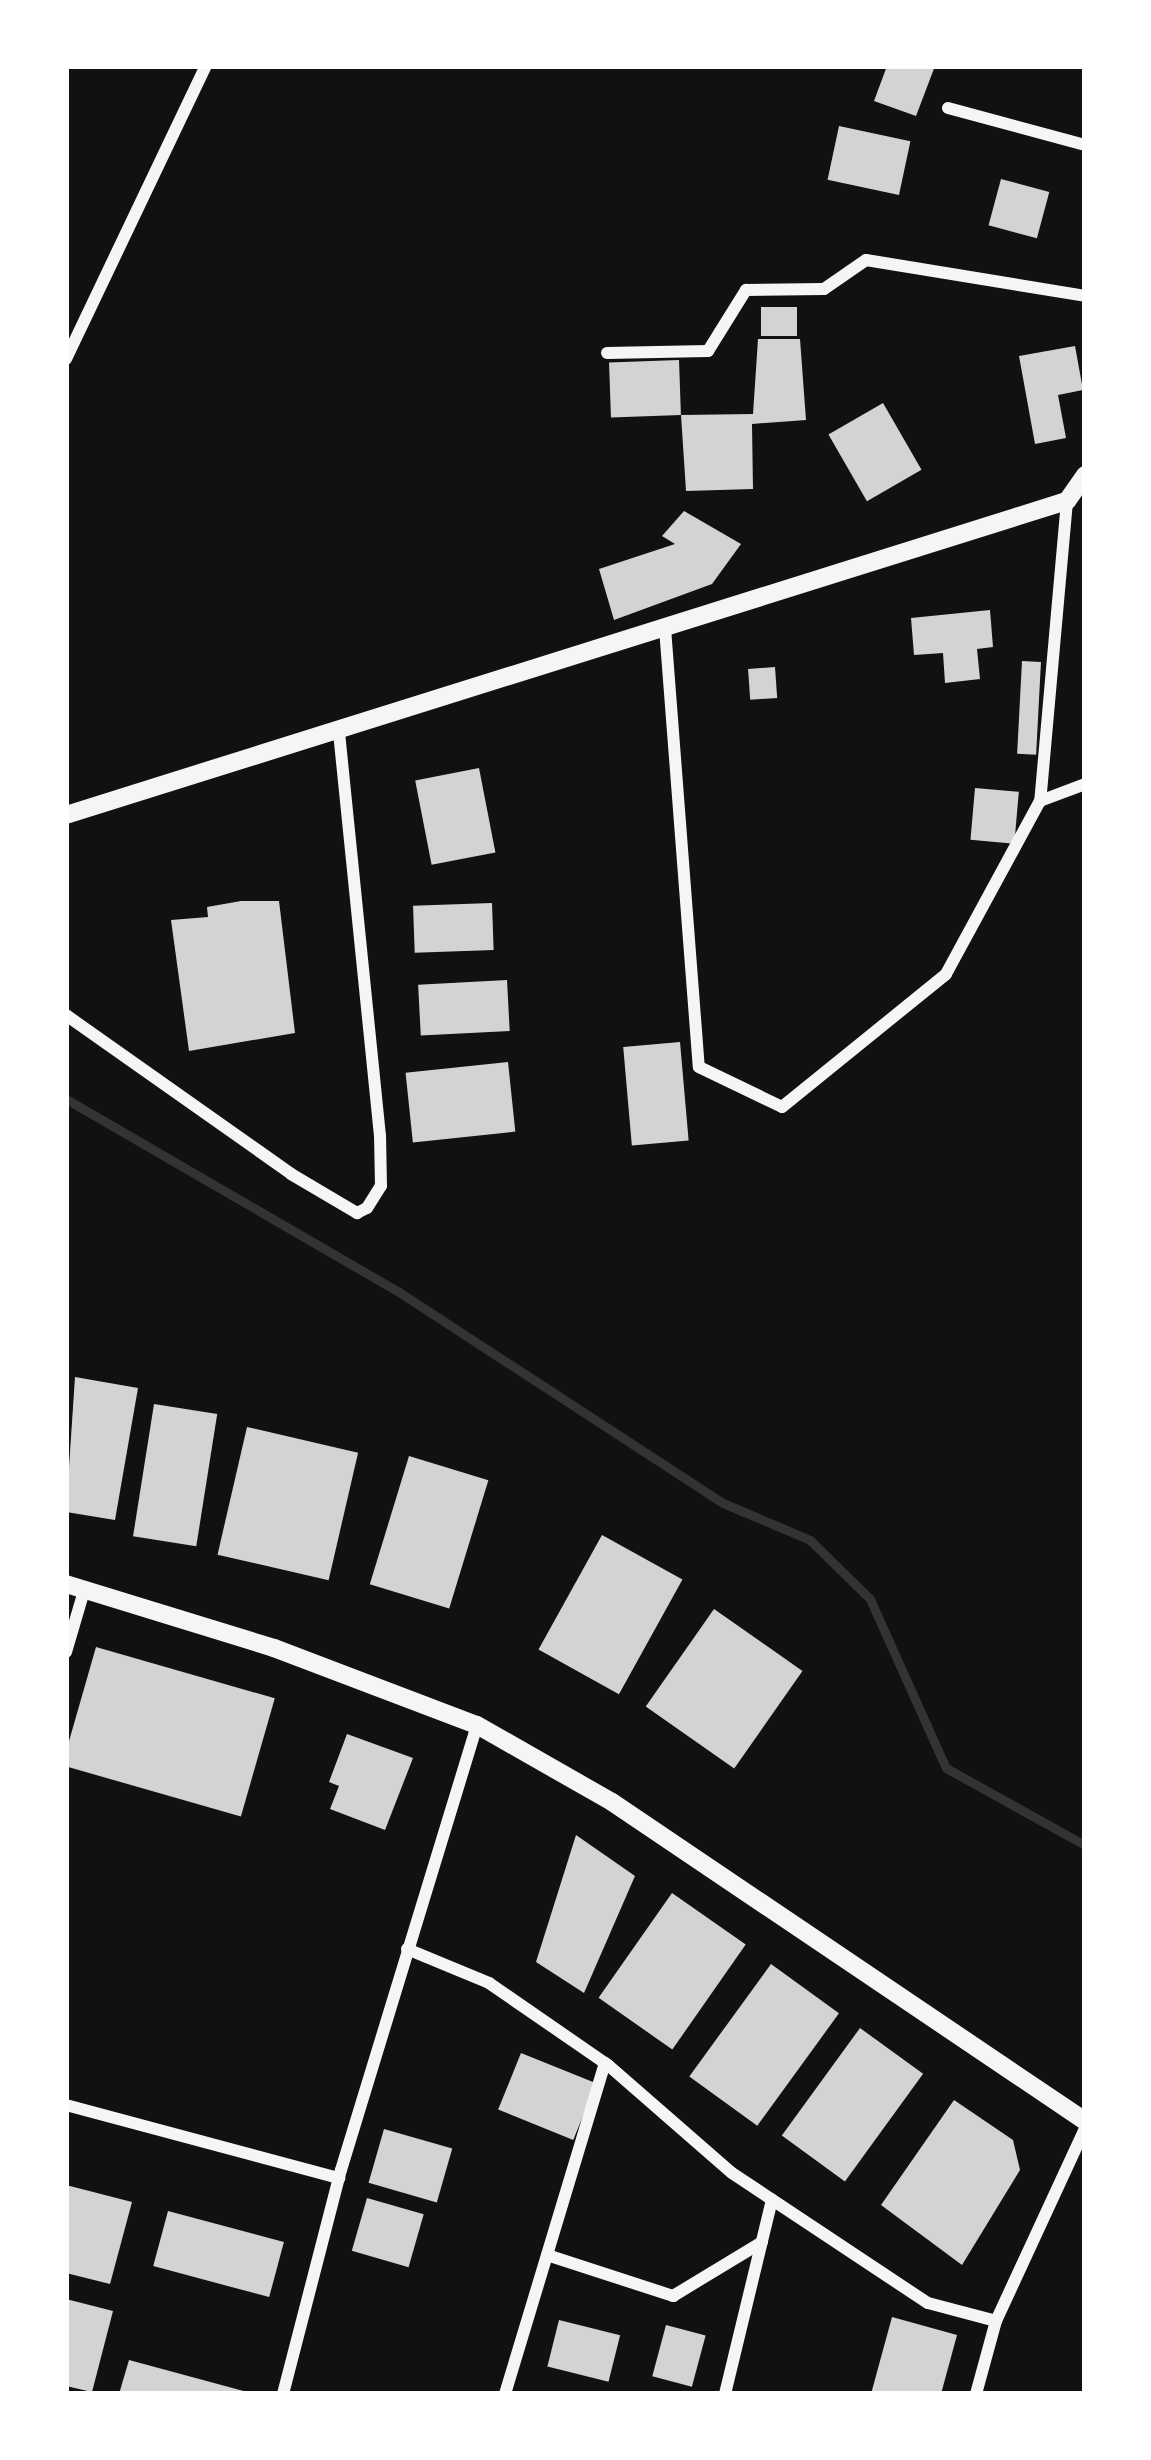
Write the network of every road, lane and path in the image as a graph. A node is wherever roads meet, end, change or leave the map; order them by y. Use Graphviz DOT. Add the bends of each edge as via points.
graph roads {
  1 [pos="206,66"];
  2 [pos="948,108"];
  3 [pos="1085,145"];
  4 [pos="1085,296"];
  5 [pos="608,353"];
  6 [pos="66,359"];
  7 [pos="1085,475"];
  8 [pos="1067,501"];
  9 [pos="665,628"];
  10 [pos="339,730"];
  11 [pos="1085,784"];
  12 [pos="1040,801"];
  13 [pos="66,814"];
  14 [pos="66,1015"];
  15 [pos="75,1587"];
  16 [pos="66,1652"];
  17 [pos="477,1726"];
  18 [pos="407,1949"];
  19 [pos="605,2063"];
  20 [pos="66,2105"];
  21 [pos="1085,2125"];
  22 [pos="339,2178"];
  23 [pos="772,2200"];
  24 [pos="762,2242"];
  25 [pos="547,2255"];
  26 [pos="996,2321"];
  27 [pos="284,2394"];
  28 [pos="505,2394"];
  29 [pos="725,2394"];
  30 [pos="976,2394"];
  1 -- 6 [label="street"];
  2 -- 3 [label="street"];
  4 -- 5 [label="street" via="866,260 824,289 746,290 708,351"];
  7 -- 8 [label="street"];
  8 -- 9 [label="street"];
  8 -- 12 [label="street"];
  9 -- 10 [label="street"];
  9 -- 12 [label="street" via="699,1067 782,1107 946,974"];
  10 -- 13 [label="street"];
  10 -- 14 [label="street" via="380,1136 381,1186 368,1208 357,1213 291,1174"];
  11 -- 12 [label="street"];
  15 -- 16 [label="street"];
  15 -- 17 [label="street" via="274,1648"];
  17 -- 18 [label="street"];
  17 -- 21 [label="street" via="612,1802"];
  18 -- 19 [label="street" via="489,1983"];
  18 -- 22 [label="street"];
  19 -- 23 [label="street"];
  19 -- 25 [label="street"];
  20 -- 22 [label="street"];
  21 -- 26 [label="street"];
  22 -- 27 [label="street"];
  23 -- 24 [label="street"];
  23 -- 26 [label="street" via="928,2303"];
  24 -- 25 [label="street" via="673,2296"];
  24 -- 29 [label="street"];
  25 -- 28 [label="street"];
  26 -- 30 [label="street"];
}
